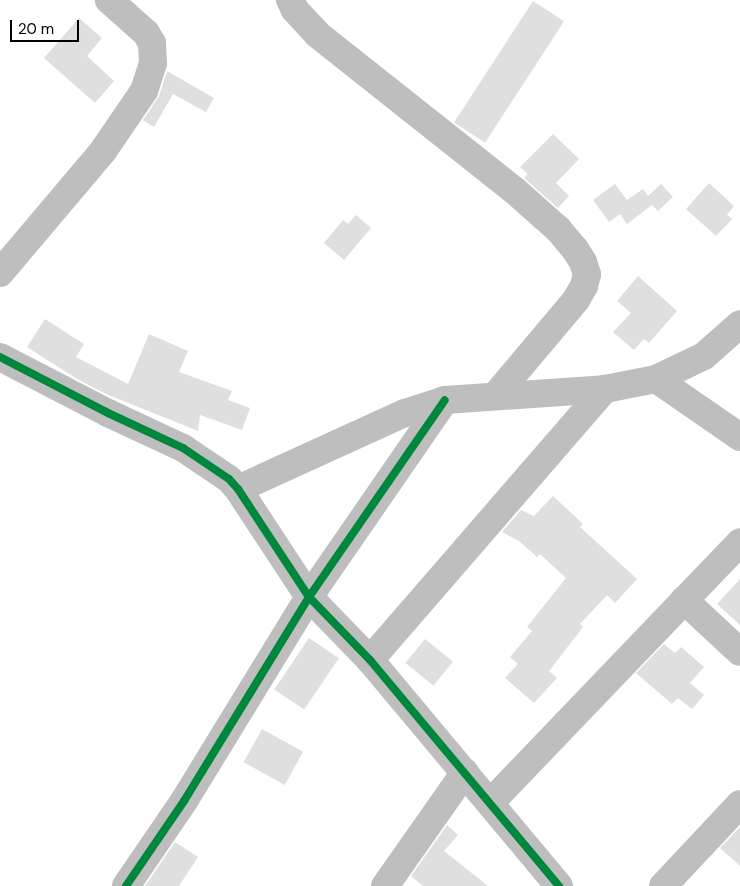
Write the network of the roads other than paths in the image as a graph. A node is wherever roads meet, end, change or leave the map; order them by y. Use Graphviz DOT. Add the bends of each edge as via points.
graph roads {
  1 [pos="109,0"];
  2 [pos="290,0"];
  3 [pos="0,273"];
  4 [pos="740,324"];
  5 [pos="0,357"];
  6 [pos="656,379"];
  7 [pos="605,390"];
  8 [pos="496,395"];
  9 [pos="445,400"];
  10 [pos="740,437"];
  11 [pos="238,489"];
  12 [pos="740,542"];
  13 [pos="309,597"];
  14 [pos="684,600"];
  15 [pos="740,652"];
  16 [pos="370,660"];
  17 [pos="466,772"];
  18 [pos="491,802"];
  19 [pos="740,804"];
  20 [pos="126,886"];
  21 [pos="385,886"];
  22 [pos="559,886"];
  23 [pos="663,886"];
  1 -- 3 [label="street" via="146,33 152,44 154,63 144,91 103,151"];
  2 -- 8 [label="street" via="317,34 514,190 576,248 587,274 584,286 576,300"];
  4 -- 6 [label="street" via="704,356"];
  5 -- 11 [label="street" via="183,448 217,470"];
  6 -- 7 [label="street"];
  6 -- 10 [label="street"];
  7 -- 8 [label="street"];
  7 -- 16 [label="street"];
  8 -- 9 [label="street"];
  9 -- 11 [label="street" via="371,428"];
  9 -- 13 [label="street"];
  11 -- 13 [label="street"];
  12 -- 14 [label="street"];
  13 -- 16 [label="street"];
  13 -- 20 [label="street" via="195,784"];
  14 -- 15 [label="street"];
  14 -- 18 [label="street"];
  16 -- 17 [label="street"];
  17 -- 18 [label="street"];
  17 -- 21 [label="street"];
  18 -- 22 [label="street"];
  19 -- 23 [label="street"];
}
